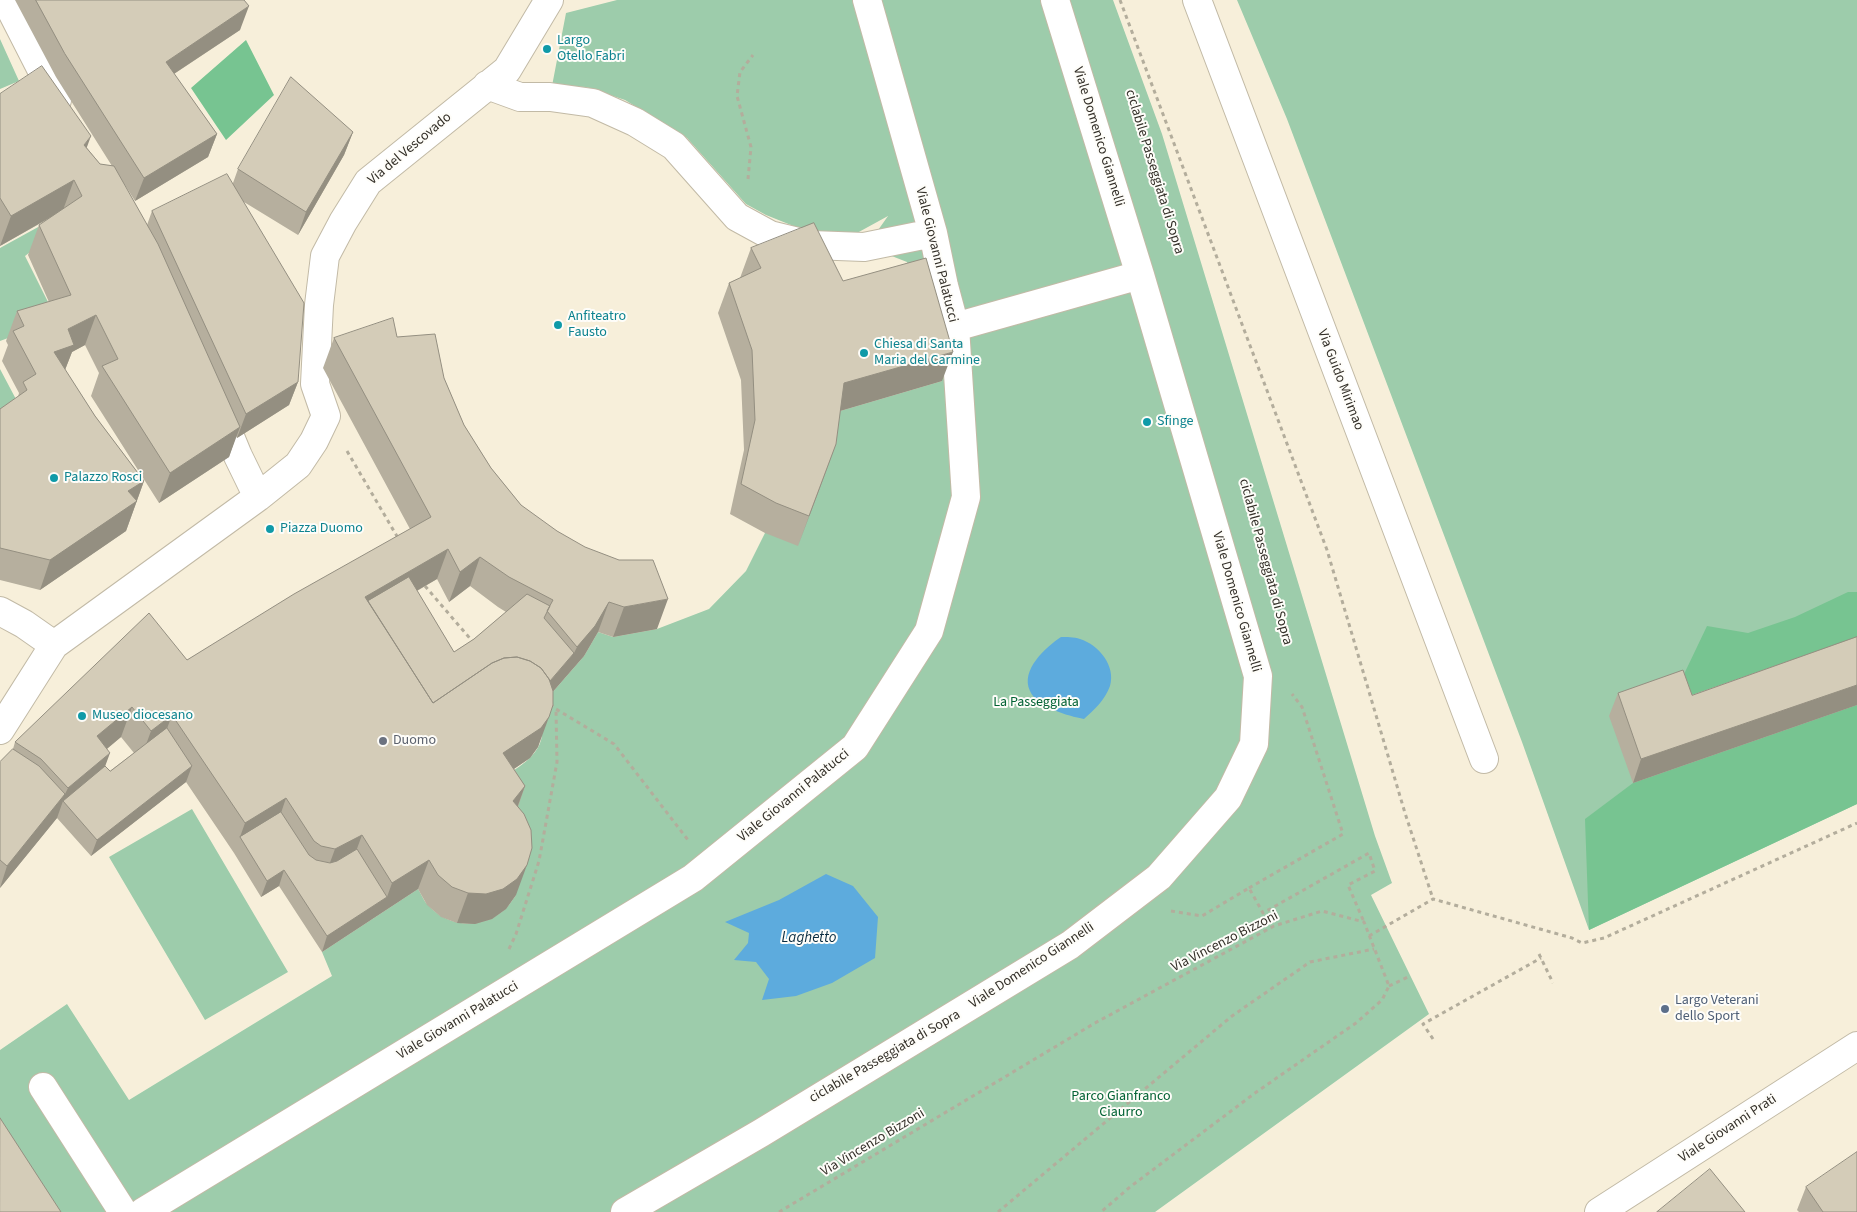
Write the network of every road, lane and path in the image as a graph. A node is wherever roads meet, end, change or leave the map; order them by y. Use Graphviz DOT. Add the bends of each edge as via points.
graph roads {
  1 [pos="6,0"];
  2 [pos="549,0"];
  3 [pos="867,0"];
  4 [pos="1055,0"];
  5 [pos="1120,0"];
  6 [pos="1197,0"];
  7 [pos="753,55"];
  8 [pos="487,85"];
  9 [pos="71,124"];
  10 [pos="737,217"];
  11 [pos="933,233"];
  12 [pos="1140,275"];
  13 [pos="955,327"];
  14 [pos="209,385"];
  15 [pos="326,416"];
  16 [pos="258,497"];
  17 [pos="402,546"];
  18 [pos="425,586"];
  19 [pos="0,611"];
  20 [pos="54,645"];
  21 [pos="478,648"];
  22 [pos="1258,676"];
  23 [pos="546,700"];
  24 [pos="556,709"];
  25 [pos="0,730"];
  26 [pos="1484,759"];
  27 [pos="1857,823"];
  28 [pos="708,866"];
  29 [pos="1249,888"];
  30 [pos="1133,896"];
  31 [pos="1432,899"];
  32 [pos="1364,922"];
  33 [pos="1369,936"];
  34 [pos="1374,949"];
  35 [pos="508,951"];
  36 [pos="1410,976"];
  37 [pos="1553,983"];
  38 [pos="1389,986"];
  39 [pos="1433,1039"];
  40 [pos="1857,1046"];
  41 [pos="43,1087"];
  42 [pos="123,1212"];
  43 [pos="142,1212"];
  44 [pos="625,1212"];
  45 [pos="779,1212"];
  46 [pos="998,1212"];
  47 [pos="1100,1212"];
  48 [pos="1599,1212"];
  1 -- 9 [label="street"];
  2 -- 8 [label="street, Via del Vescovado" via="506,70"];
  3 -- 11 [label="street, Viale Giovanni Palatucci"];
  4 -- 12 [label="street, Viale Domenico Giannelli"];
  5 -- 31 [label="path" via="1327,550"];
  6 -- 26 [label="street, Via Guido Mirimao"];
  7 -- 10 [label="path" via="740,72 737,96 751,147 746,204"];
  8 -- 10 [label="street" via="520,97 593,103 635,122 674,146"];
  8 -- 15 [label="street, Via del Vescovado" via="462,95 368,182 325,256 315,384"];
  10 -- 11 [label="street" via="770,235 811,245 864,247"];
  11 -- 13 [label="street, Viale Giovanni Palatucci"];
  12 -- 13 [label="street"];
  12 -- 22 [label="street, Viale Domenico Giannelli"];
  13 -- 28 [label="street, Viale Giovanni Palatucci" via="966,497 929,631 855,747"];
  14 -- 16 [label="street"];
  15 -- 16 [label="street" via="298,465"];
  15 -- 17 [label="path"];
  16 -- 20 [label="street"];
  18 -- 21 [label="path"];
  19 -- 20 [label="street"];
  20 -- 25 [label="street"];
  22 -- 29 [label="path" via="1287,688 1302,707 1343,834"];
  22 -- 30 [label="street, Viale Domenico Giannelli" via="1254,744 1228,798 1159,877"];
  23 -- 24 [label="path"];
  24 -- 28 [label="path" via="614,744"];
  24 -- 35 [label="path" via="557,762 539,862"];
  27 -- 31 [label="path" via="1604,938 1582,943"];
  28 -- 43 [label="street, Viale Giovanni Palatucci"];
  29 -- 30 [label="path" via="1202,916 1162,910"];
  29 -- 32 [label="path" via="1263,913 1368,854 1375,871 1348,885"];
  30 -- 44 [label="street, Viale Domenico Giannelli" via="1070,945"];
  31 -- 33 [label="path"];
  32 -- 33 [label="path"];
  32 -- 45 [label="path, Via Vincenzo Bizzoni" via="1322,912 1274,926 1095,1023"];
  33 -- 34 [label="path"];
  34 -- 38 [label="path"];
  34 -- 46 [label="path" via="1310,962 1232,1016"];
  36 -- 38 [label="path"];
  37 -- 39 [label="path" via="1540,956 1423,1024"];
  38 -- 47 [label="path" via="1382,1000 1356,1023 1255,1093"];
  40 -- 48 [label="street, Viale Giovanni Prati"];
  41 -- 42 [label="street"];
}
